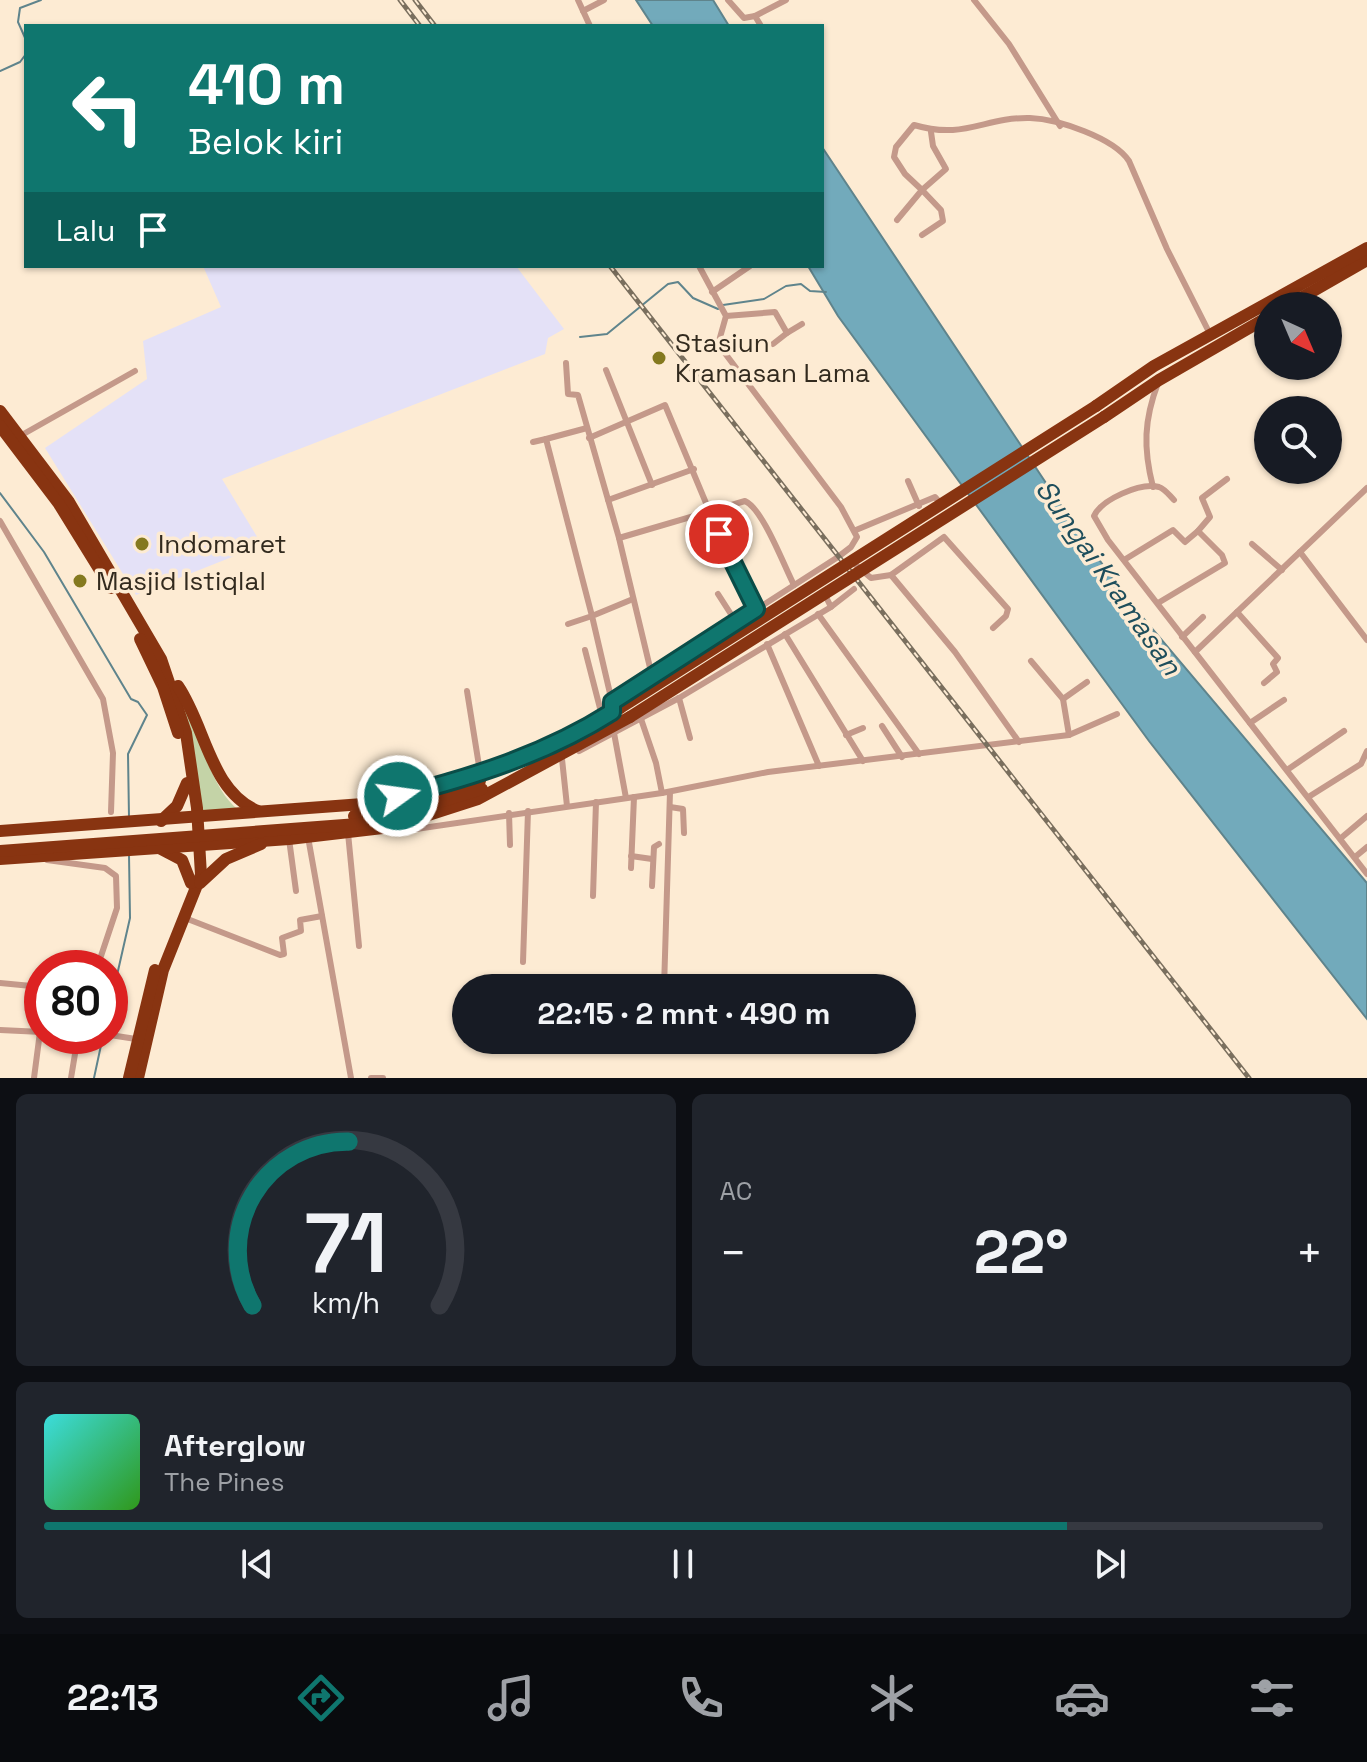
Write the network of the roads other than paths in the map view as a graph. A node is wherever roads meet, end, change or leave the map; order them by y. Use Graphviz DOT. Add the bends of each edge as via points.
graph roads {
  1 [pos="578,0"];
  2 [pos="604,0"];
  3 [pos="728,0"];
  4 [pos="786,0"];
  5 [pos="974,0"];
  6 [pos="583,11"];
  7 [pos="755,16"];
  8 [pos="589,24"];
  9 [pos="760,24"];
  10 [pos="1060,126"];
  11 [pos="931,132"];
  12 [pos="922,190"];
  13 [pos="897,220"];
  14 [pos="922,235"];
  15 [pos="1367,248"];
  16 [pos="1367,260"];
  17 [pos="700,268"];
  18 [pos="747,268"];
  19 [pos="712,292"];
  20 [pos="1311,292"];
  21 [pos="725,313"];
  22 [pos="802,324"];
  23 [pos="1254,325"];
  24 [pos="787,333"];
  25 [pos="1211,336"];
  26 [pos="773,344"];
  27 [pos="566,363"];
  28 [pos="606,370"];
  29 [pos="135,371"];
  30 [pos="1159,380"];
  31 [pos="0,411"];
  32 [pos="1100,411"];
  33 [pos="627,422"];
  34 [pos="0,426"];
  35 [pos="587,428"];
  36 [pos="20,436"];
  37 [pos="589,438"];
  38 [pos="546,439"];
  39 [pos="533,442"];
  40 [pos="694,469"];
  41 [pos="1227,479"];
  42 [pos="908,481"];
  43 [pos="652,485"];
  44 [pos="1153,487"];
  45 [pos="1367,488"];
  46 [pos="608,500"];
  47 [pos="1174,500"];
  48 [pos="919,506"];
  49 [pos="709,510"];
  50 [pos="0,521"];
  51 [pos="856,530"];
  52 [pos="1198,531"];
  53 [pos="944,537"];
  54 [pos="619,538"];
  55 [pos="1252,544"];
  56 [pos="1300,552"];
  57 [pos="843,553"];
  58 [pos="1124,560"];
  59 [pos="1282,570"];
  60 [pos="814,571"];
  61 [pos="891,575"];
  62 [pos="794,585"];
  63 [pos="854,589"];
  64 [pos="718,594"];
  65 [pos="633,599"];
  66 [pos="1158,603"];
  67 [pos="831,607"];
  68 [pos="756,609"];
  69 [pos="1237,612"];
  70 [pos="818,614"];
  71 [pos="592,616"];
  72 [pos="1203,617"];
  73 [pos="736,622"];
  74 [pos="568,624"];
  75 [pos="993,628"];
  76 [pos="785,634"];
  77 [pos="1182,637"];
  78 [pos="1367,640"];
  79 [pos="767,644"];
  80 [pos="585,650"];
  81 [pos="1195,652"];
  82 [pos="1031,661"];
  83 [pos="167,670"];
  84 [pos="652,676"];
  85 [pos="1087,682"];
  86 [pos="1264,683"];
  87 [pos="467,691"];
  88 [pos="679,698"];
  89 [pos="1063,699"];
  90 [pos="1284,700"];
  91 [pos="612,710"];
  92 [pos="1117,714"];
  93 [pos="636,718"];
  94 [pos="1250,723"];
  95 [pos="882,726"];
  96 [pos="863,728"];
  97 [pos="1344,731"];
  98 [pos="614,733"];
  99 [pos="846,735"];
  100 [pos="1069,735"];
  101 [pos="690,738"];
  102 [pos="1019,742"];
  103 [pos="1367,751"];
  104 [pos="557,755"];
  105 [pos="919,755"];
  106 [pos="902,757"];
  107 [pos="863,761"];
  108 [pos="819,766"];
  109 [pos="1287,770"];
  110 [pos="481,781"];
  111 [pos="187,783"];
  112 [pos="666,792"];
  113 [pos="1310,796"];
  114 [pos="634,797"];
  115 [pos="626,798"];
  116 [pos="596,802"];
  117 [pos="567,806"];
  118 [pos="670,807"];
  119 [pos="528,811"];
  120 [pos="111,812"];
  121 [pos="509,813"];
  122 [pos="264,814"];
  123 [pos="1367,816"];
  124 [pos="194,817"];
  125 [pos="415,820"];
  126 [pos="155,821"];
  127 [pos="0,831"];
  128 [pos="348,833"];
  129 [pos="684,833"];
  130 [pos="308,837"];
  131 [pos="1341,838"];
  132 [pos="282,839"];
  133 [pos="0,843"];
  134 [pos="659,844"];
  135 [pos="510,845"];
  136 [pos="195,847"];
  137 [pos="1367,847"];
  138 [pos="156,849"];
  139 [pos="0,851"];
  140 [pos="631,856"];
  141 [pos="1355,857"];
  142 [pos="28,858"];
  143 [pos="0,859"];
  144 [pos="652,859"];
  145 [pos="631,868"];
  146 [pos="1367,874"];
  147 [pos="194,884"];
  148 [pos="652,886"];
  149 [pos="296,891"];
  150 [pos="593,896"];
  151 [pos="322,916"];
  152 [pos="183,917"];
  153 [pos="359,946"];
  154 [pos="103,950"];
  155 [pos="523,962"];
  156 [pos="664,974"];
  157 [pos="0,983"];
  158 [pos="24,985"];
  159 [pos="0,1030"];
  160 [pos="24,1031"];
  161 [pos="128,1038"];
  162 [pos="136,1039"];
  163 [pos="38,1054"];
  164 [pos="75,1054"];
  165 [pos="34,1078"];
  166 [pos="71,1078"];
  167 [pos="129,1078"];
  168 [pos="138,1078"];
  169 [pos="351,1078"];
  170 [pos="371,1078"];
  171 [pos="383,1078"];
  1 -- 6 [label="street"];
  2 -- 6 [label="street"];
  3 -- 7 [label="street" via="744,18"];
  4 -- 7 [label="street"];
  5 -- 10 [label="street" via="1009,44"];
  6 -- 8 [label="street"];
  7 -- 9 [label="street"];
  10 -- 11 [label="street" via="1031,118"];
  10 -- 25 [label="street" via="1106,139 1121,149"];
  11 -- 12 [label="street" via="946,169"];
  11 -- 12 [label="street" via="911,126 894,152 905,174"];
  12 -- 13 [label="street"];
  12 -- 14 [label="street" via="943,214 943,221"];
  15 -- 25 [label="highway"];
  16 -- 20 [label="highway"];
  17 -- 19 [label="street"];
  18 -- 19 [label="street"];
  19 -- 21 [label="street"];
  21 -- 24 [label="street" via="771,310"];
  21 -- 51 [label="street" via="721,348"];
  22 -- 24 [label="street"];
  23 -- 30 [label="highway"];
  24 -- 26 [label="street"];
  25 -- 32 [label="highway" via="1154,366"];
  27 -- 35 [label="street" via="568,394 578,395"];
  28 -- 33 [label="street"];
  29 -- 36 [label="street"];
  30 -- 32 [label="highway"];
  30 -- 44 [label="street" via="1144,448"];
  31 -- 36 [label="highway"];
  32 -- 91 [label="highway, bridge"];
  32 -- 93 [label="highway, bridge"];
  33 -- 37 [label="street"];
  33 -- 40 [label="street" via="665,405"];
  33 -- 43 [label="street"];
  34 -- 111 [label="highway" via="67,516 151,658 178,732"];
  35 -- 37 [label="street"];
  35 -- 38 [label="street"];
  36 -- 83 [label="highway" via="69,502"];
  37 -- 46 [label="street"];
  38 -- 39 [label="street"];
  38 -- 71 [label="street"];
  40 -- 43 [label="street"];
  40 -- 49 [label="street"];
  41 -- 52 [label="street" via="1202,498 1210,517"];
  42 -- 48 [label="street"];
  43 -- 46 [label="street"];
  44 -- 47 [label="street"];
  44 -- 58 [label="street" via="1125,493 1093,514"];
  45 -- 56 [label="street"];
  46 -- 54 [label="street"];
  48 -- 51 [label="street"];
  48 -- 53 [label="street" via="938,498 947,523"];
  49 -- 54 [label="street"];
  49 -- 62 [label="street" via="745,501 754,506"];
  49 -- 68 [label="street"];
  50 -- 120 [label="street" via="103,699 110,724"];
  51 -- 57 [label="street" via="851,547"];
  52 -- 58 [label="street" via="1185,542 1173,530"];
  52 -- 66 [label="street" via="1225,563"];
  53 -- 61 [label="street"];
  53 -- 75 [label="street" via="1007,605 1009,613"];
  54 -- 65 [label="street"];
  55 -- 59 [label="street"];
  56 -- 59 [label="street"];
  56 -- 78 [label="street"];
  57 -- 60 [label="street"];
  57 -- 61 [label="street" via="867,577"];
  58 -- 66 [label="street"];
  59 -- 69 [label="street"];
  60 -- 62 [label="street"];
  60 -- 67 [label="street"];
  61 -- 102 [label="street"];
  62 -- 68 [label="street"];
  63 -- 67 [label="street"];
  64 -- 73 [label="street"];
  65 -- 71 [label="street"];
  65 -- 84 [label="street"];
  66 -- 77 [label="street"];
  67 -- 70 [label="street"];
  68 -- 73 [label="street"];
  69 -- 81 [label="street"];
  69 -- 86 [label="street" via="1278,658 1273,664 1277,672"];
  70 -- 76 [label="street"];
  70 -- 105 [label="street"];
  71 -- 74 [label="street"];
  71 -- 91 [label="street"];
  72 -- 77 [label="street"];
  73 -- 84 [label="street"];
  76 -- 79 [label="street"];
  76 -- 99 [label="street"];
  77 -- 81 [label="street"];
  79 -- 88 [label="street"];
  79 -- 108 [label="street"];
  80 -- 91 [label="street"];
  81 -- 94 [label="street"];
  82 -- 89 [label="street"];
  83 -- 122 [label="highway" via="193,710 225,786 242,804"];
  83 -- 124 [label="highway" via="186,733"];
  84 -- 91 [label="street"];
  85 -- 89 [label="street"];
  87 -- 110 [label="street"];
  88 -- 93 [label="street"];
  88 -- 101 [label="street"];
  89 -- 100 [label="street"];
  90 -- 94 [label="street"];
  91 -- 104 [label="highway"];
  92 -- 100 [label="street"];
  93 -- 98 [label="street"];
  93 -- 104 [label="highway"];
  93 -- 112 [label="street"];
  94 -- 109 [label="street"];
  95 -- 106 [label="street"];
  96 -- 99 [label="street"];
  97 -- 109 [label="street"];
  98 -- 104 [label="street"];
  98 -- 115 [label="street"];
  99 -- 107 [label="street"];
  100 -- 102 [label="street"];
  102 -- 105 [label="street"];
  103 -- 113 [label="street" via="1361,764"];
  104 -- 110 [label="highway"];
  104 -- 117 [label="street"];
  104 -- 125 [label="highway" via="478,799"];
  105 -- 106 [label="street"];
  106 -- 107 [label="street"];
  107 -- 108 [label="street"];
  108 -- 112 [label="street"];
  109 -- 113 [label="street"];
  110 -- 122 [label="highway" via="363,804"];
  110 -- 133 [label="highway, bridge" via="358,816"];
  110 -- 139 [label="highway, bridge" via="371,823"];
  111 -- 124 [label="highway"];
  111 -- 126 [label="highway" via="177,806"];
  112 -- 114 [label="street"];
  112 -- 118 [label="street"];
  113 -- 131 [label="street"];
  114 -- 115 [label="street"];
  114 -- 140 [label="street"];
  115 -- 116 [label="street"];
  116 -- 117 [label="street"];
  116 -- 150 [label="street"];
  117 -- 119 [label="street"];
  118 -- 129 [label="street" via="683,809"];
  118 -- 156 [label="street"];
  119 -- 121 [label="street"];
  119 -- 155 [label="street"];
  121 -- 125 [label="street" via="416,829"];
  121 -- 135 [label="street"];
  122 -- 124 [label="highway"];
  123 -- 131 [label="street"];
  124 -- 126 [label="highway"];
  124 -- 136 [label="highway"];
  125 -- 128 [label="highway"];
  126 -- 127 [label="highway"];
  128 -- 130 [label="highway"];
  128 -- 153 [label="street"];
  130 -- 132 [label="highway"];
  130 -- 151 [label="street"];
  131 -- 141 [label="street"];
  132 -- 136 [label="highway"];
  132 -- 147 [label="highway" via="226,859"];
  132 -- 149 [label="street"];
  134 -- 144 [label="street"];
  136 -- 138 [label="highway"];
  136 -- 147 [label="highway"];
  137 -- 141 [label="street"];
  138 -- 142 [label="highway"];
  138 -- 147 [label="highway" via="182,860"];
  140 -- 144 [label="street"];
  140 -- 145 [label="street"];
  141 -- 146 [label="street"];
  142 -- 143 [label="highway"];
  142 -- 154 [label="street" via="113,872 117,908"];
  144 -- 148 [label="street"];
  147 -- 152 [label="highway"];
  147 -- 162 [label="highway" via="158,959"];
  151 -- 152 [label="street" via="300,920 301,931 282,938 280,955"];
  151 -- 169 [label="street"];
  152 -- 168 [label="highway" via="163,970"];
  157 -- 158 [label="street"];
  159 -- 160 [label="street"];
  161 -- 162 [label="street"];
  162 -- 167 [label="highway"];
  163 -- 165 [label="street"];
  164 -- 166 [label="street"];
  170 -- 171 [label="street"];
}
